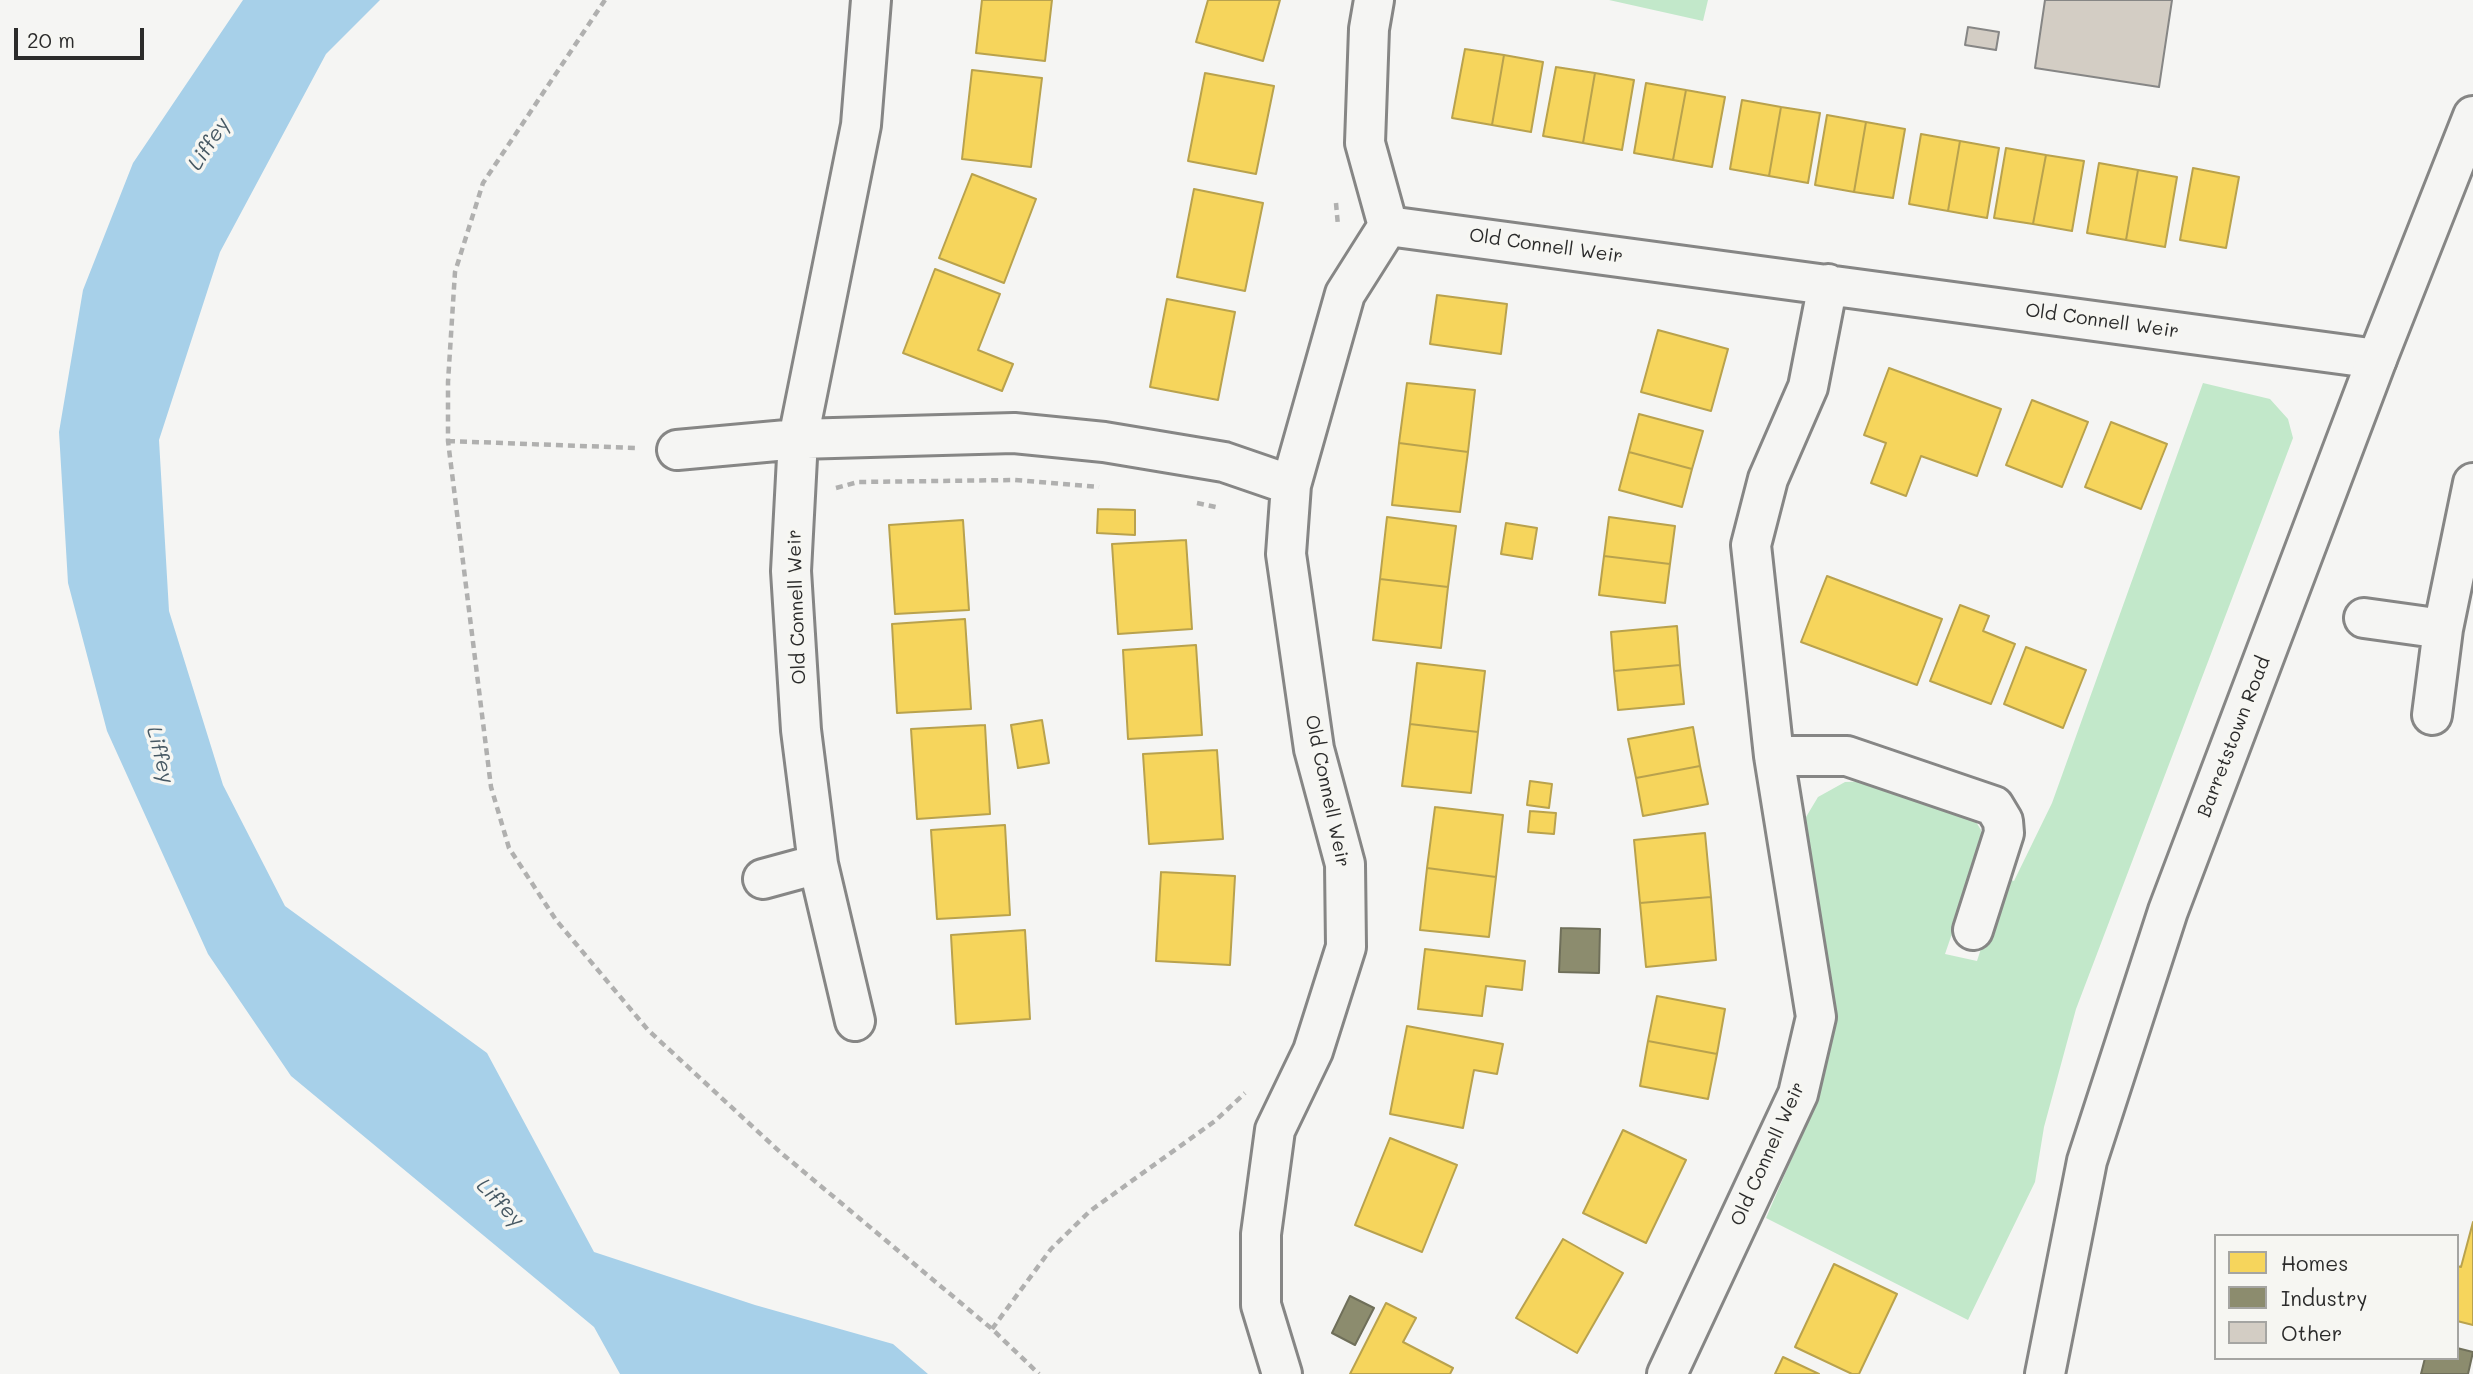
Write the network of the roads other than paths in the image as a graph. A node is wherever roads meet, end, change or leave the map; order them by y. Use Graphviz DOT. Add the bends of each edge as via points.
graph roads {
  1 [pos="871,0"];
  2 [pos="1374,0"];
  3 [pos="2473,116"];
  4 [pos="1388,226"];
  5 [pos="1828,284"];
  6 [pos="2377,359"];
  7 [pos="797,439"];
  8 [pos="677,450"];
  9 [pos="2473,483"];
  10 [pos="1291,485"];
  11 [pos="2364,618"];
  12 [pos="2444,629"];
  13 [pos="2432,715"];
  14 [pos="1774,756"];
  15 [pos="818,864"];
  16 [pos="763,879"];
  17 [pos="1973,930"];
  18 [pos="855,1021"];
  19 [pos="1282,1374"];
  20 [pos="1667,1374"];
  21 [pos="2045,1374"];
  1 -- 7 [label="street, Old Connell Weir" via="861,125"];
  2 -- 4 [label="street" via="1366,143"];
  3 -- 6 [label="street, Barretstown Road"];
  4 -- 5 [label="street, Old Connell Weir"];
  4 -- 10 [label="street, Old Connell Weir" via="1345,294"];
  5 -- 6 [label="street, Old Connell Weir"];
  5 -- 14 [label="street, Old Connell Weir" via="1808,387 1768,479 1751,545"];
  6 -- 21 [label="street, Barretstown Road" via="2168,911 2087,1161"];
  7 -- 8 [label="street"];
  7 -- 10 [label="street" via="1014,433 1224,462"];
  7 -- 15 [label="street, Old Connell Weir" via="791,571 802,730"];
  9 -- 12 [label="street"];
  10 -- 19 [label="street, Old Connell Weir" via="1286,554 1314,749 1345,864 1346,947 1313,1051 1275,1130 1261,1234 1261,1305"];
  11 -- 12 [label="street"];
  12 -- 13 [label="street"];
  14 -- 17 [label="street" via="1847,756 1994,806 2004,833"];
  14 -- 20 [label="street, Old Connell Weir" via="1816,1017 1798,1094"];
  15 -- 16 [label="street"];
  15 -- 18 [label="street, Old Connell Weir"];
}
